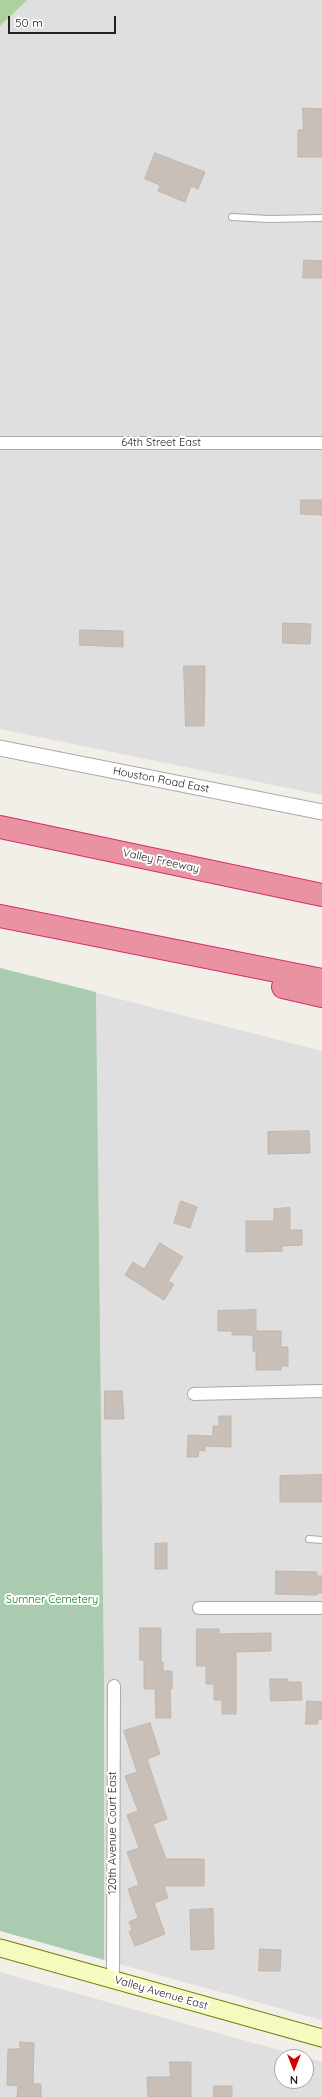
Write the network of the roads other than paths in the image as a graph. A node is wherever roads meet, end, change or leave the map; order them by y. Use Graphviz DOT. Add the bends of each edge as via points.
graph roads {
  1 [pos="232,217"];
  2 [pos="322,218"];
  3 [pos="0,443"];
  4 [pos="322,443"];
  5 [pos="0,748"];
  6 [pos="322,812"];
  7 [pos="0,827"];
  8 [pos="318,894"];
  9 [pos="0,916"];
  10 [pos="112,938"];
  11 [pos="322,980"];
  12 [pos="322,996"];
  13 [pos="322,1391"];
  14 [pos="194,1394"];
  15 [pos="308,1539"];
  16 [pos="322,1540"];
  17 [pos="199,1608"];
  18 [pos="322,1608"];
  19 [pos="114,1686"];
  20 [pos="0,1948"];
  21 [pos="113,1980"];
  22 [pos="322,2038"];
  1 -- 2 [label="lane"];
  3 -- 4 [label="street, 64th Street East"];
  5 -- 6 [label="street, Houston Road East"];
  7 -- 8 [label="highway, Valley Freeway"];
  9 -- 10 [label="highway"];
  10 -- 11 [label="highway"];
  10 -- 12 [label="highway" via="200,966"];
  13 -- 14 [label="street"];
  15 -- 16 [label="lane"];
  17 -- 18 [label="street"];
  19 -- 21 [label="street, 120th Avenue Court East"];
  20 -- 21 [label="main road, Valley Avenue East"];
  21 -- 22 [label="main road, Valley Avenue East"];
}
